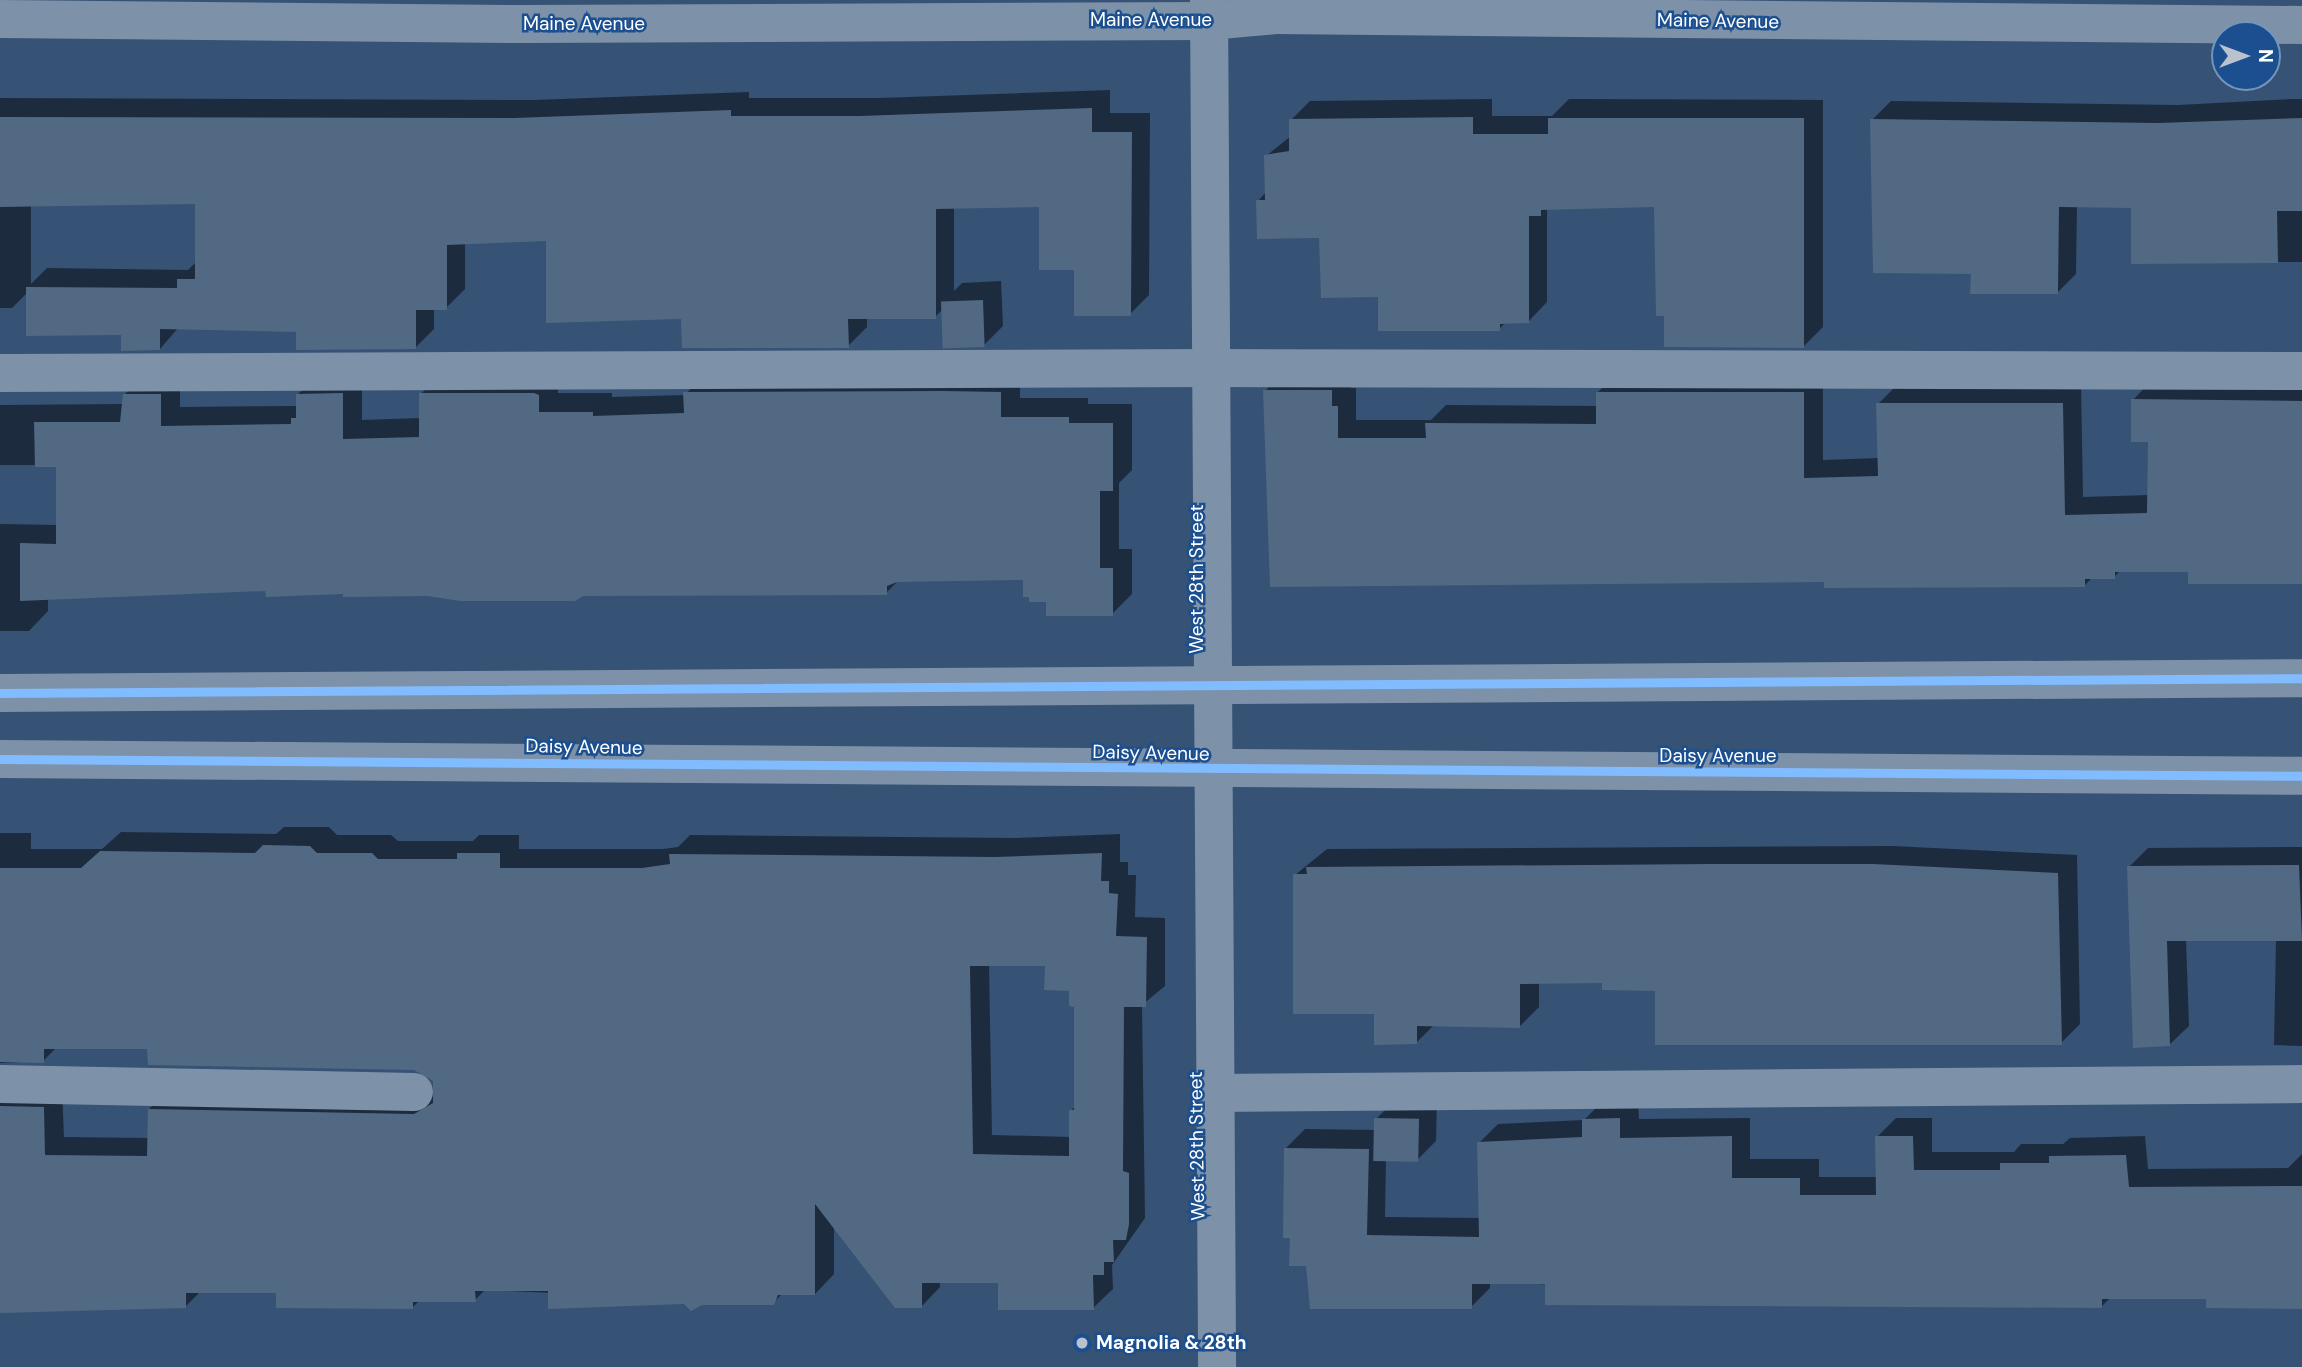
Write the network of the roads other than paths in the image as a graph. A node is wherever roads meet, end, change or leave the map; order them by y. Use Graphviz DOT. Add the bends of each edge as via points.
graph roads {
  1 [pos="1209,10"];
  2 [pos="523,12"];
  3 [pos="1911,12"];
  4 [pos="0,19"];
  5 [pos="2302,25"];
  6 [pos="1213,368"];
  7 [pos="2302,370"];
  8 [pos="0,373"];
  9 [pos="2302,678"];
  10 [pos="1214,682"];
  11 [pos="0,694"];
  12 [pos="0,759"];
  13 [pos="1210,771"];
  14 [pos="2302,776"];
  15 [pos="0,1084"];
  16 [pos="2302,1084"];
  17 [pos="414,1092"];
  18 [pos="1213,1093"];
  19 [pos="1216,1367"];
  1 -- 2 [label="street, Maine Avenue"];
  1 -- 3 [label="street, Maine Avenue" via="1276,15"];
  1 -- 6 [label="street, West 28th Street"];
  2 -- 4 [label="street, Maine Avenue"];
  3 -- 5 [label="street, Maine Avenue"];
  6 -- 7 [label="street"];
  6 -- 8 [label="street"];
  6 -- 10 [label="street, West 28th Street"];
  9 -- 10 [label="street"];
  10 -- 11 [label="street"];
  10 -- 13 [label="street, West 28th Street"];
  12 -- 13 [label="street, Daisy Avenue"];
  13 -- 14 [label="street, Daisy Avenue"];
  13 -- 18 [label="street, West 28th Street"];
  15 -- 17 [label="street"];
  16 -- 18 [label="street"];
  18 -- 19 [label="street, West 28th Street"];
}
